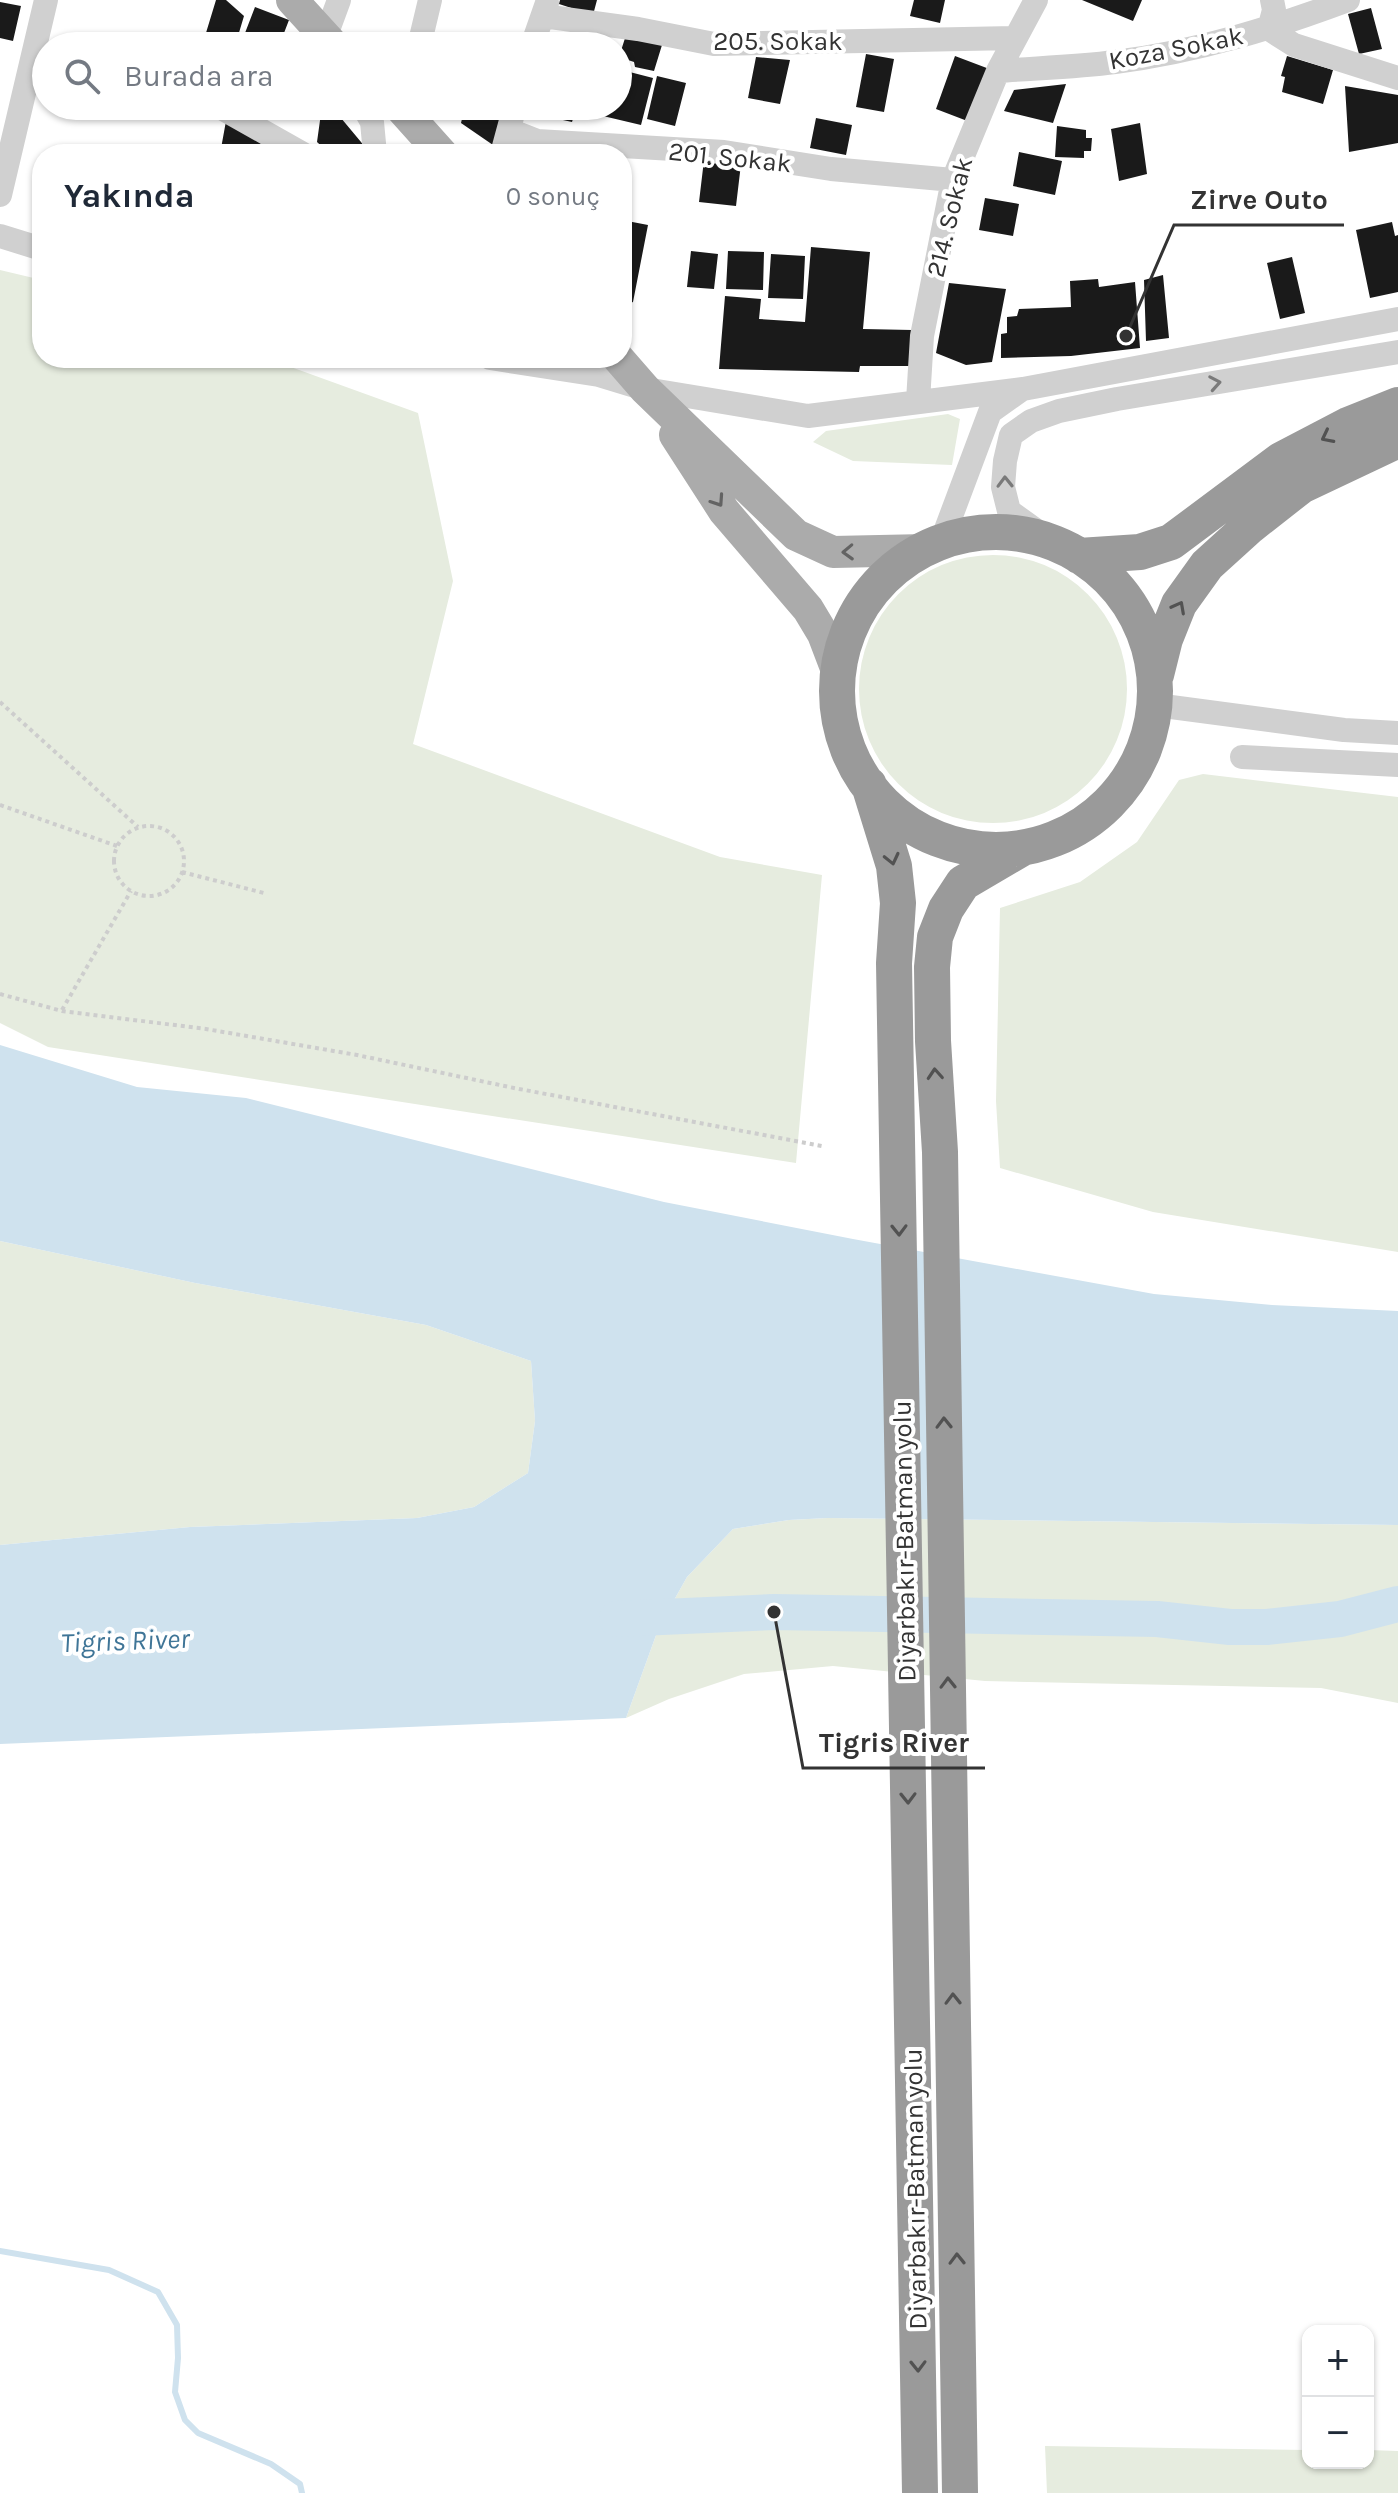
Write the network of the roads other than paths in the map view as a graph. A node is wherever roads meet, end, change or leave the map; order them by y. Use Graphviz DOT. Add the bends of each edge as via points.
graph roads {
  1 [pos="46,0"];
  2 [pos="339,0"];
  3 [pos="430,0"];
  4 [pos="1036,0"];
  5 [pos="1272,0"];
  6 [pos="1348,0"];
  7 [pos="545,8"];
  8 [pos="314,21"];
  9 [pos="1269,29"];
  10 [pos="38,32"];
  11 [pos="422,32"];
  12 [pos="537,32"];
  13 [pos="1014,38"];
  14 [pos="32,59"];
  15 [pos="998,71"];
  16 [pos="1398,78"];
  17 [pos="243,120"];
  18 [pos="371,120"];
  19 [pos="412,120"];
  20 [pos="512,120"];
  21 [pos="509,130"];
  22 [pos="285,144"];
  23 [pos="374,144"];
  24 [pos="433,144"];
  25 [pos="505,144"];
  26 [pos="588,144"];
  27 [pos="632,147"];
  28 [pos="953,180"];
  29 [pos="0,195"];
  30 [pos="0,236"];
  31 [pos="32,246"];
  32 [pos="1398,319"];
  33 [pos="1398,352"];
  34 [pos="554,368"];
  35 [pos="627,368"];
  36 [pos="645,389"];
  37 [pos="1023,389"];
  38 [pos="918,401"];
  39 [pos="1398,405"];
  40 [pos="1398,440"];
  41 [pos="934,545"];
  42 [pos="1063,548"];
  43 [pos="839,676"];
  44 [pos="1155,692"];
  45 [pos="1398,733"];
  46 [pos="1242,757"];
  47 [pos="1398,765"];
  48 [pos="869,785"];
  49 [pos="1021,849"];
  50 [pos="920,2476"];
  51 [pos="960,2493"];
  1 -- 10 [label="street"];
  2 -- 8 [label="street"];
  3 -- 11 [label="street"];
  4 -- 13 [label="street, 214. Sokak"];
  5 -- 9 [label="street"];
  6 -- 9 [label="street, Koza Sokak"];
  7 -- 12 [label="street"];
  7 -- 13 [label="street, 205. Sokak" via="714,44"];
  9 -- 15 [label="street, Koza Sokak" via="1117,62"];
  9 -- 16 [label="street" via="1294,45"];
  13 -- 15 [label="street, 214. Sokak"];
  14 -- 29 [label="street"];
  15 -- 28 [label="street, 214. Sokak"];
  17 -- 22 [label="street"];
  18 -- 23 [label="street"];
  19 -- 24 [label="main road"];
  20 -- 21 [label="street"];
  21 -- 25 [label="street"];
  21 -- 26 [label="street, 201. Sokak" via="537,141"];
  27 -- 28 [label="street, 201. Sokak" via="724,152"];
  28 -- 38 [label="street, 214. Sokak" via="922,336"];
  30 -- 31 [label="street"];
  32 -- 37 [label="street"];
  42 -- 33 [label="street, one-way" via="1009,511 1003,487 1011,435 1031,421 1117,399"];
  34 -- 36 [label="street"];
  35 -- 36 [label="main road"];
  36 -- 38 [label="street" via="808,416"];
  41 -- 36 [label="main road, one-way" via="833,552 796,535"];
  36 -- 43 [label="main road, one-way" via="724,511 808,609"];
  37 -- 38 [label="street"];
  37 -- 41 [label="street" via="990,412"];
  39 -- 42 [label="highway, one-way" via="1281,460 1171,542 1140,552"];
  44 -- 40 [label="highway, one-way" via="1165,639 1179,604 1207,565 1301,486"];
  41 -- 42 [label="highway" via="995,531"];
  41 -- 43 [label="highway" via="896,566 861,605 840,653"];
  42 -- 44 [label="highway" via="1095,564 1131,603 1152,652"];
  43 -- 48 [label="highway" via="836,705 849,756"];
  44 -- 45 [label="street" via="1344,730"];
  44 -- 49 [label="highway" via="1143,756 1113,800 1071,833"];
  46 -- 47 [label="street"];
  48 -- 49 [label="highway" via="878,799 919,832 969,849"];
  48 -- 50 [label="highway, Diyarbakır-Batman yolu, one-way" via="894,866 898,903 894,963"];
  51 -- 49 [label="highway, Diyarbakır-Batman yolu, one-way" via="940,1152 932,967 935,937 963,883"];
}
